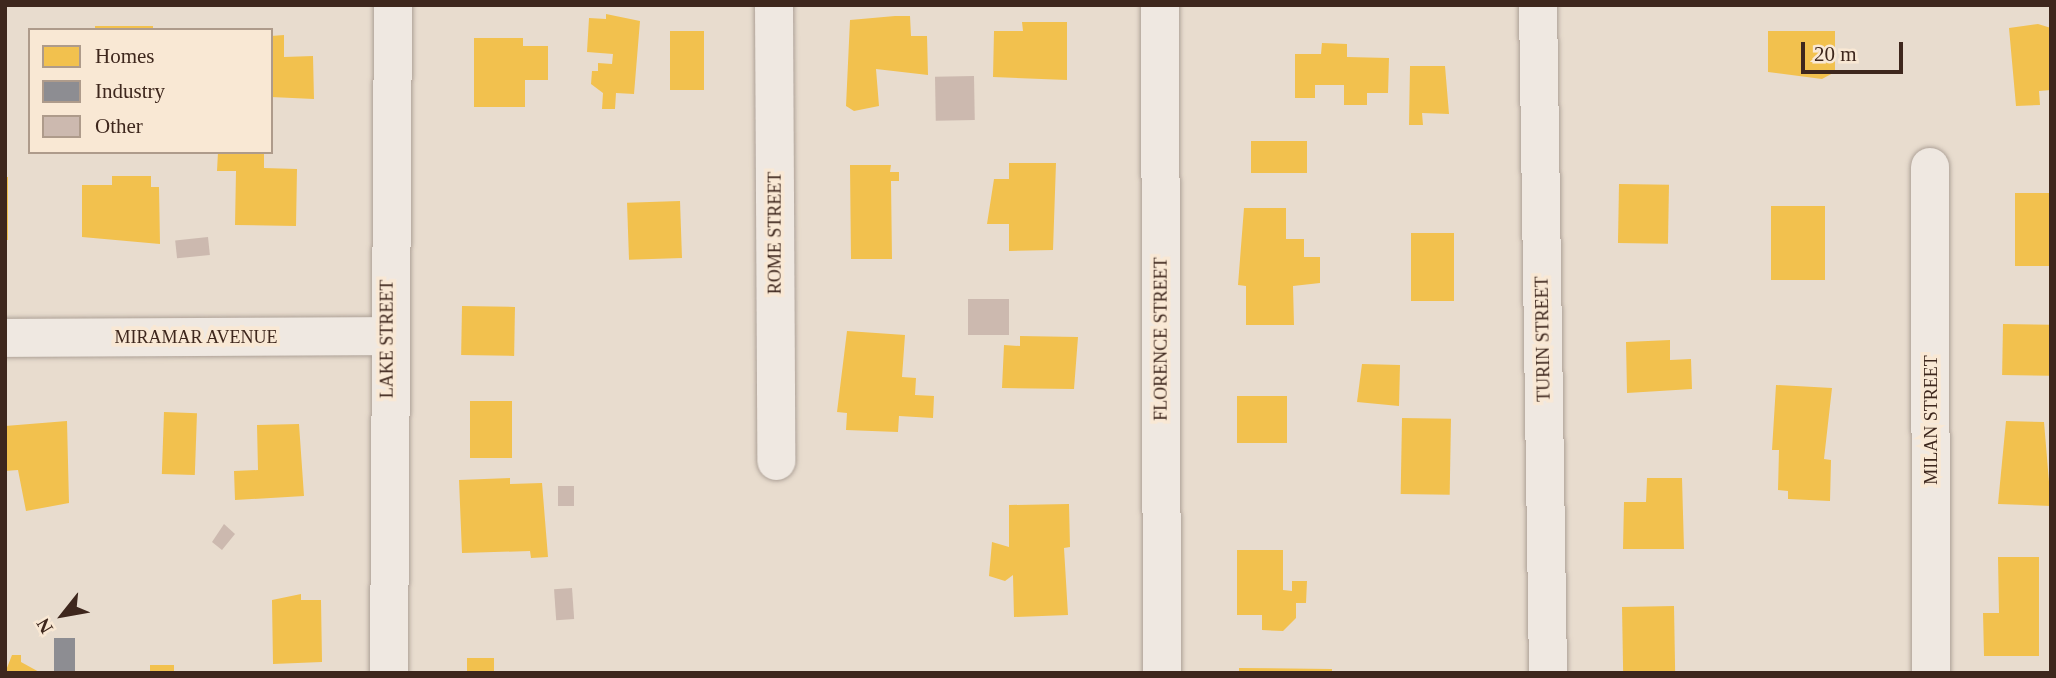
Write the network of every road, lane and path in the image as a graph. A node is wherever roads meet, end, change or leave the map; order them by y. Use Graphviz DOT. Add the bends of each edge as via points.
graph roads {
  1 [pos="393,5"];
  2 [pos="774,5"];
  3 [pos="1160,5"];
  4 [pos="1538,5"];
  5 [pos="1930,167"];
  6 [pos="387,336"];
  7 [pos="5,338"];
  8 [pos="776,461"];
  9 [pos="389,673"];
  10 [pos="1162,673"];
  11 [pos="1548,673"];
  12 [pos="1931,673"];
  1 -- 6 [label="street, LAKE STREET"];
  2 -- 8 [label="street, ROME STREET"];
  3 -- 10 [label="street, FLORENCE STREET"];
  4 -- 11 [label="street, TURIN STREET"];
  5 -- 12 [label="street, MILAN STREET"];
  6 -- 7 [label="street, MIRAMAR AVENUE"];
  6 -- 9 [label="street, LAKE STREET"];
}
